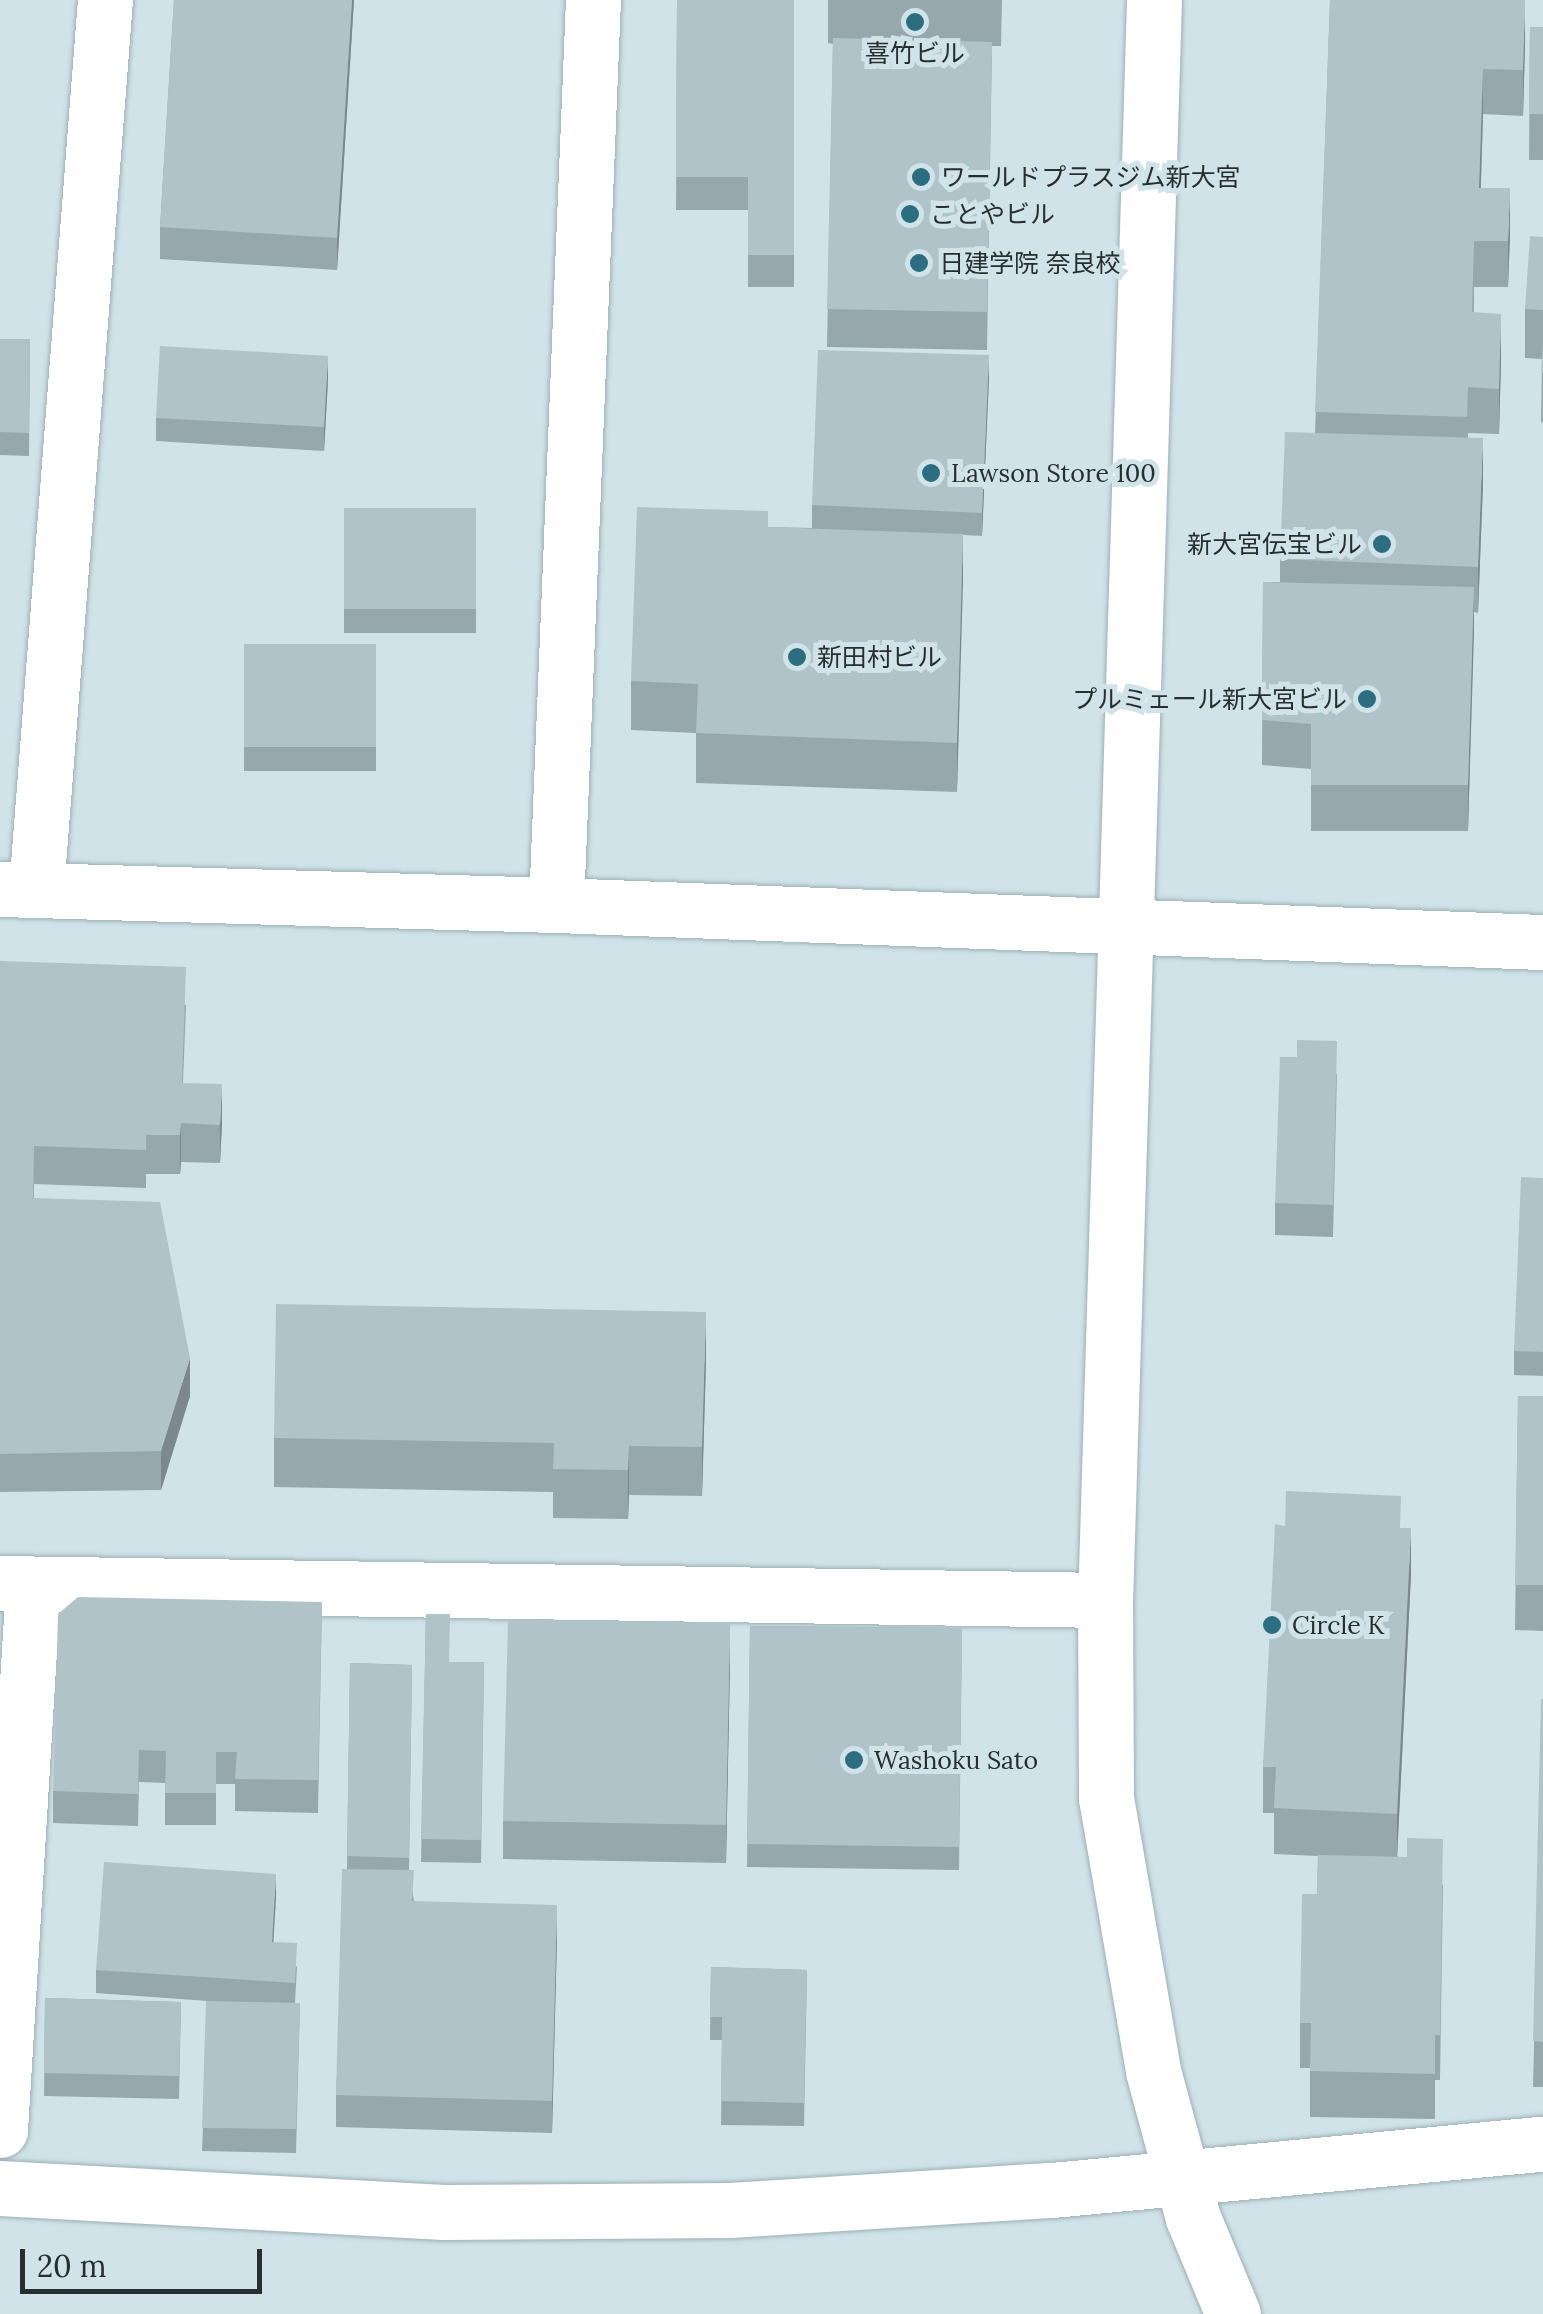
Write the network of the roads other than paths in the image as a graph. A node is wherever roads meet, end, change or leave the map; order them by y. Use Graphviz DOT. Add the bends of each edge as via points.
graph roads {
  1 [pos="104,0"];
  2 [pos="593,0"];
  3 [pos="1154,0"];
  4 [pos="18,889"];
  5 [pos="556,904"];
  6 [pos="1126,929"];
  7 [pos="1543,942"];
  8 [pos="16,1583"];
  9 [pos="1105,1600"];
  10 [pos="0,2130"];
  11 [pos="1543,2144"];
  12 [pos="0,2188"];
  13 [pos="1187,2197"];
  14 [pos="1233,2314"];
  1 -- 4 [label="street"];
  2 -- 5 [label="street"];
  3 -- 6 [label="street"];
  4 -- 5 [label="street"];
  5 -- 6 [label="street"];
  6 -- 7 [label="street"];
  6 -- 9 [label="street"];
  8 -- 9 [label="street"];
  8 -- 10 [label="street"];
  9 -- 13 [label="street" via="1106,1798 1152,2071"];
  11 -- 13 [label="street"];
  12 -- 13 [label="street" via="444,2212 711,2210 1052,2190"];
  13 -- 14 [label="street"];
}
